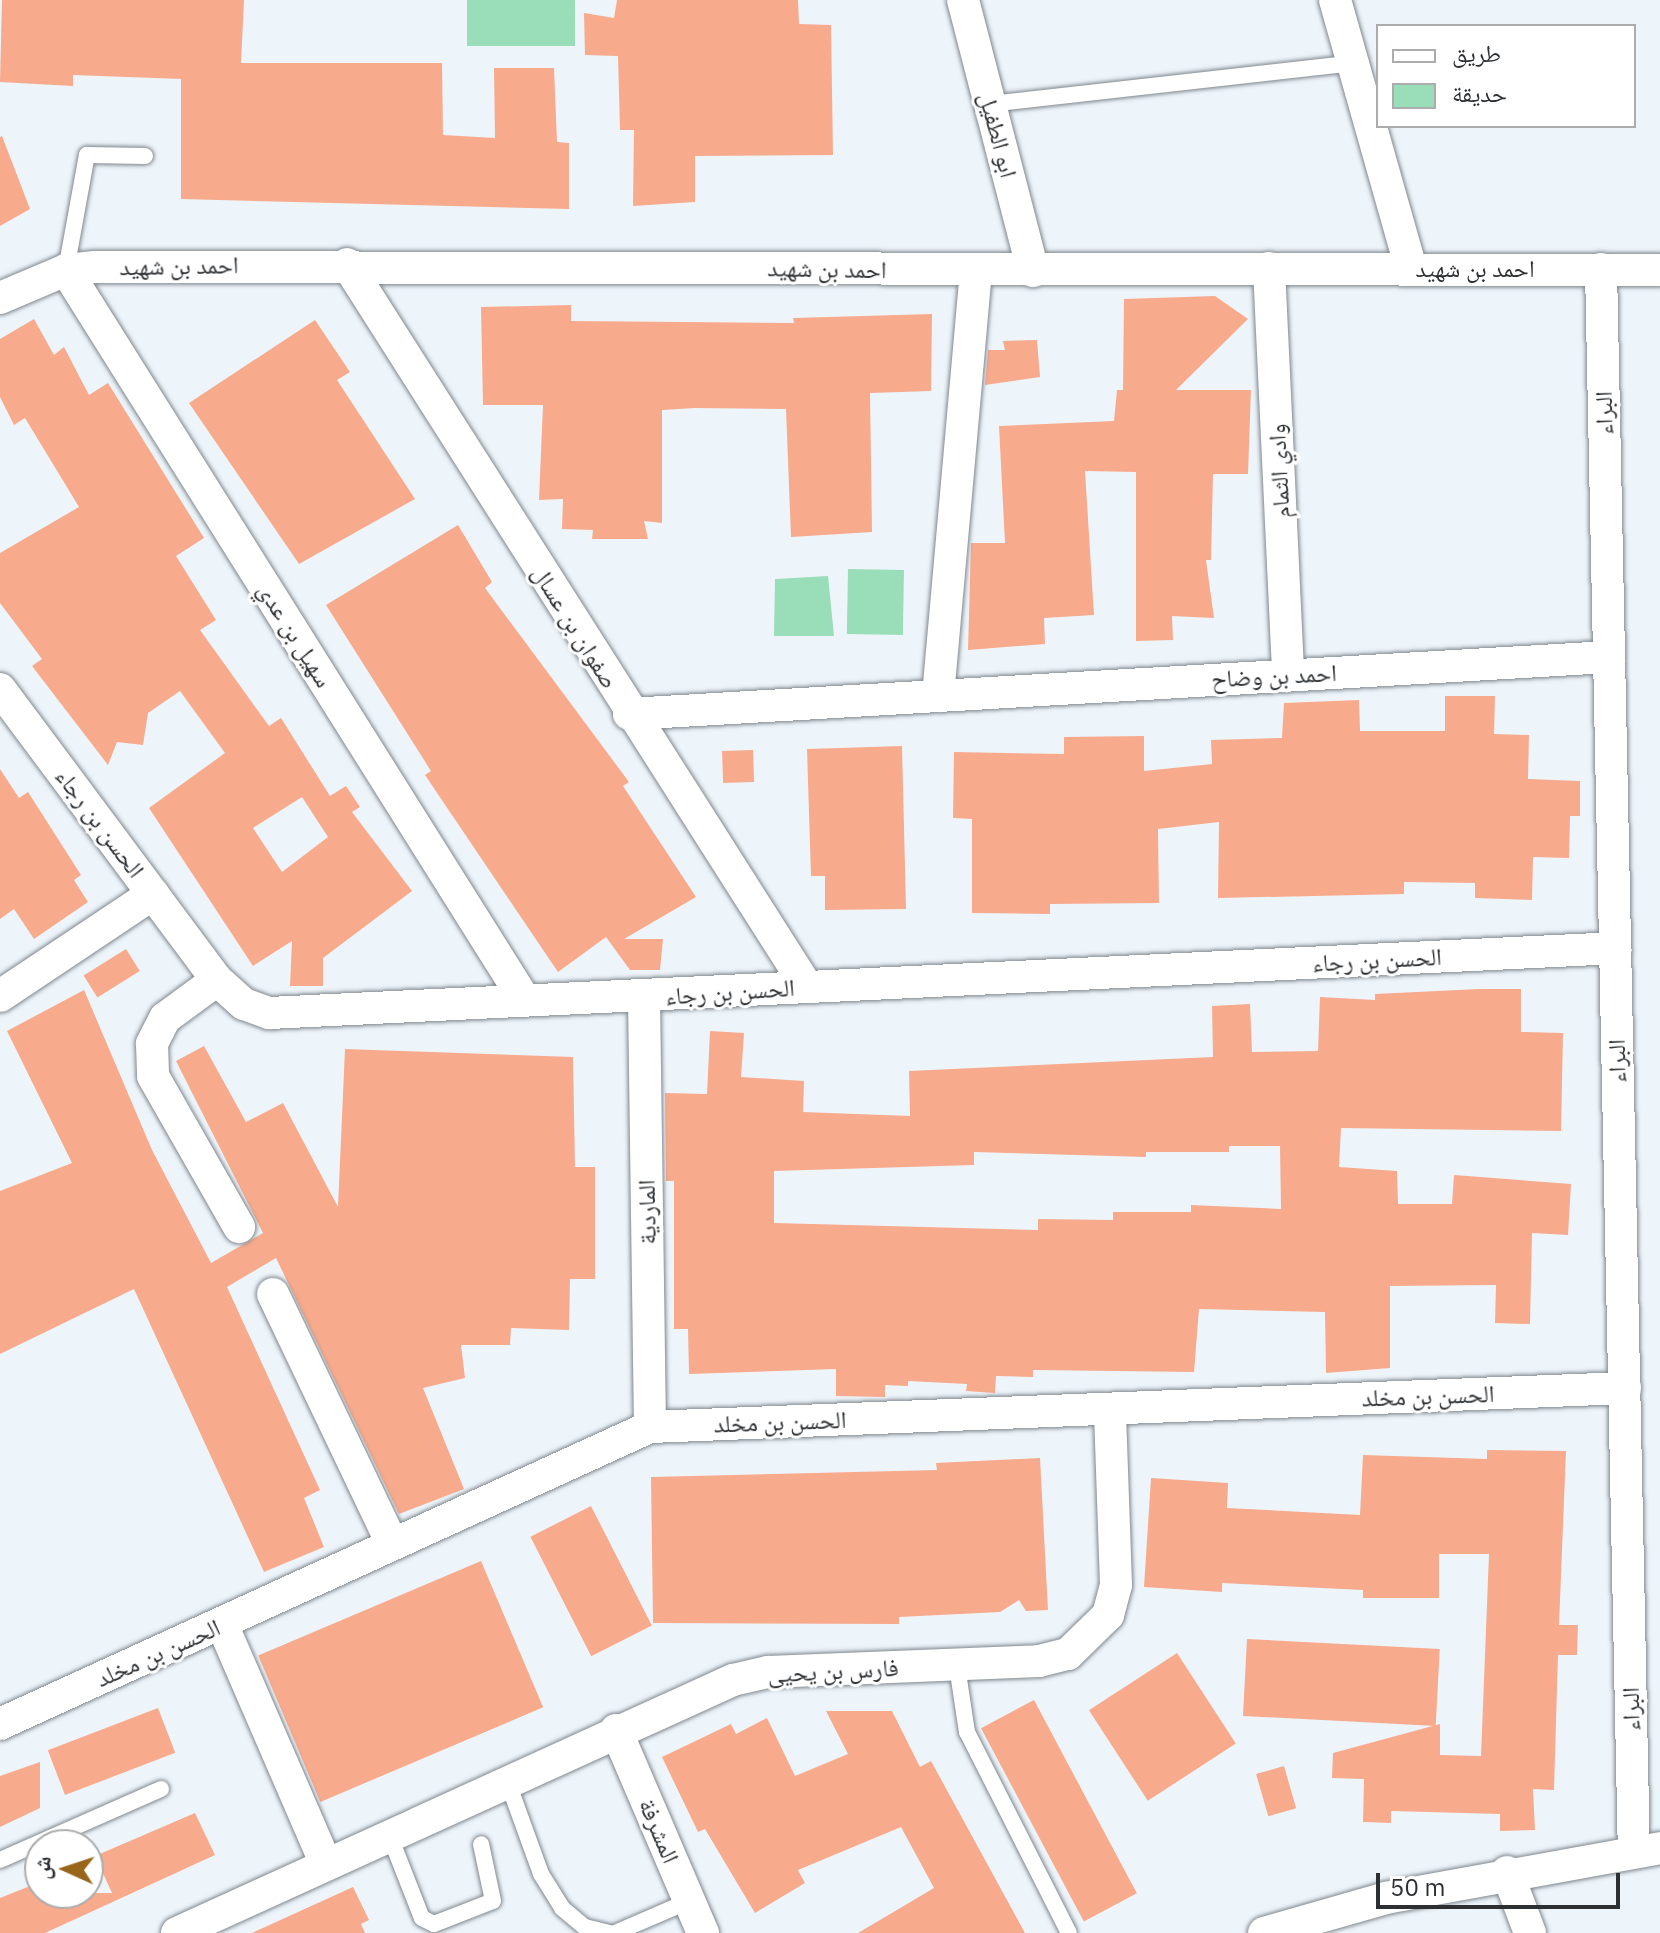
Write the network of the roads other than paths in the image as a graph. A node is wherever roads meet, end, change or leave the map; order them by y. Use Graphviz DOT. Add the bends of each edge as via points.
graph roads {
  1 [pos="963,0"];
  2 [pos="1335,0"];
  3 [pos="1353,63"];
  4 [pos="990,104"];
  5 [pos="145,156"];
  6 [pos="347,264"];
  7 [pos="1269,268"];
  8 [pos="1411,268"];
  9 [pos="1601,269"];
  10 [pos="66,270"];
  11 [pos="976,270"];
  12 [pos="1660,270"];
  13 [pos="1033,271"];
  14 [pos="0,298"];
  15 [pos="1609,657"];
  16 [pos="1288,675"];
  17 [pos="0,689"];
  18 [pos="938,696"];
  19 [pos="629,714"];
  20 [pos="153,894"];
  21 [pos="1615,948"];
  22 [pos="217,980"];
  23 [pos="807,987"];
  24 [pos="0,996"];
  25 [pos="644,998"];
  26 [pos="524,999"];
  27 [pos="239,1227"];
  28 [pos="273,1294"];
  29 [pos="1625,1388"];
  30 [pos="1110,1409"];
  31 [pos="650,1427"];
  32 [pos="392,1543"];
  33 [pos="222,1624"];
  34 [pos="957,1666"];
  35 [pos="0,1724"];
  36 [pos="616,1730"];
  37 [pos="506,1779"];
  38 [pos="161,1789"];
  39 [pos="389,1834"];
  40 [pos="481,1844"];
  41 [pos="1647,1850"];
  42 [pos="0,1860"];
  43 [pos="326,1864"];
  44 [pos="1507,1872"];
  45 [pos="689,1901"];
  46 [pos="177,1933"];
  47 [pos="612,1933"];
  48 [pos="703,1933"];
  49 [pos="1069,1933"];
  50 [pos="1264,1933"];
  51 [pos="1530,1933"];
  1 -- 4 [label="street, ابو الطفيل"];
  2 -- 3 [label="street"];
  3 -- 4 [label="lane"];
  3 -- 8 [label="street"];
  4 -- 13 [label="street, ابو الطفيل"];
  5 -- 10 [label="lane" via="87,155"];
  6 -- 10 [label="street, احمد بن شهيد"];
  6 -- 11 [label="street, احمد بن شهيد"];
  6 -- 19 [label="street, صفوان بن عسال"];
  7 -- 8 [label="street, احمد بن شهيد"];
  7 -- 13 [label="street, احمد بن شهيد"];
  7 -- 16 [label="street, وادي الثمام"];
  8 -- 9 [label="street, احمد بن شهيد"];
  9 -- 12 [label="street, احمد بن شهيد"];
  9 -- 15 [label="street, البراء"];
  10 -- 14 [label="street, احمد بن شهيد"];
  10 -- 26 [label="street, سهيل بن عدي"];
  11 -- 13 [label="street, احمد بن شهيد"];
  11 -- 18 [label="street"];
  15 -- 16 [label="street, احمد بن وضاح"];
  15 -- 21 [label="street, البراء"];
  16 -- 18 [label="street, احمد بن وضاح"];
  17 -- 20 [label="street, الحسن بن رجاء"];
  18 -- 19 [label="street, احمد بن وضاح"];
  19 -- 23 [label="street, صفوان بن عسال"];
  20 -- 22 [label="street, الحسن بن رجاء"];
  20 -- 24 [label="street"];
  21 -- 23 [label="street, الحسن بن رجاء"];
  21 -- 29 [label="street, البراء"];
  22 -- 26 [label="street, الحسن بن رجاء" via="244,1004 269,1013"];
  22 -- 27 [label="street" via="165,1018 152,1044 153,1076"];
  23 -- 25 [label="street, الحسن بن رجاء"];
  25 -- 26 [label="street, الحسن بن رجاء"];
  25 -- 31 [label="street, الماردية"];
  28 -- 32 [label="street"];
  29 -- 30 [label="street, الحسن بن مخلد"];
  29 -- 41 [label="street, البراء"];
  30 -- 31 [label="street, الحسن بن مخلد"];
  30 -- 34 [label="street, فارس بن يحيى" via="1116,1585 1108,1615 1068,1654"];
  31 -- 32 [label="street, الحسن بن مخلد"];
  32 -- 33 [label="street, الحسن بن مخلد"];
  33 -- 35 [label="street, الحسن بن مخلد"];
  33 -- 43 [label="street"];
  34 -- 36 [label="street, فارس بن يحيى" via="768,1672"];
  34 -- 49 [label="lane" via="967,1732"];
  36 -- 37 [label="street, فارس بن يحيى"];
  36 -- 45 [label="street, المشرفة"];
  37 -- 39 [label="street, فارس بن يحيى"];
  37 -- 47 [label="lane" via="541,1874 562,1908 585,1927"];
  38 -- 42 [label="lane"];
  39 -- 40 [label="lane" via="422,1918 434,1924 493,1901 496,1889"];
  39 -- 43 [label="street, فارس بن يحيى"];
  41 -- 44 [label="street"];
  43 -- 46 [label="street, فارس بن يحيى"];
  44 -- 50 [label="street"];
  44 -- 51 [label="street"];
  45 -- 47 [label="lane"];
  45 -- 48 [label="street, المشرفة"];
}
